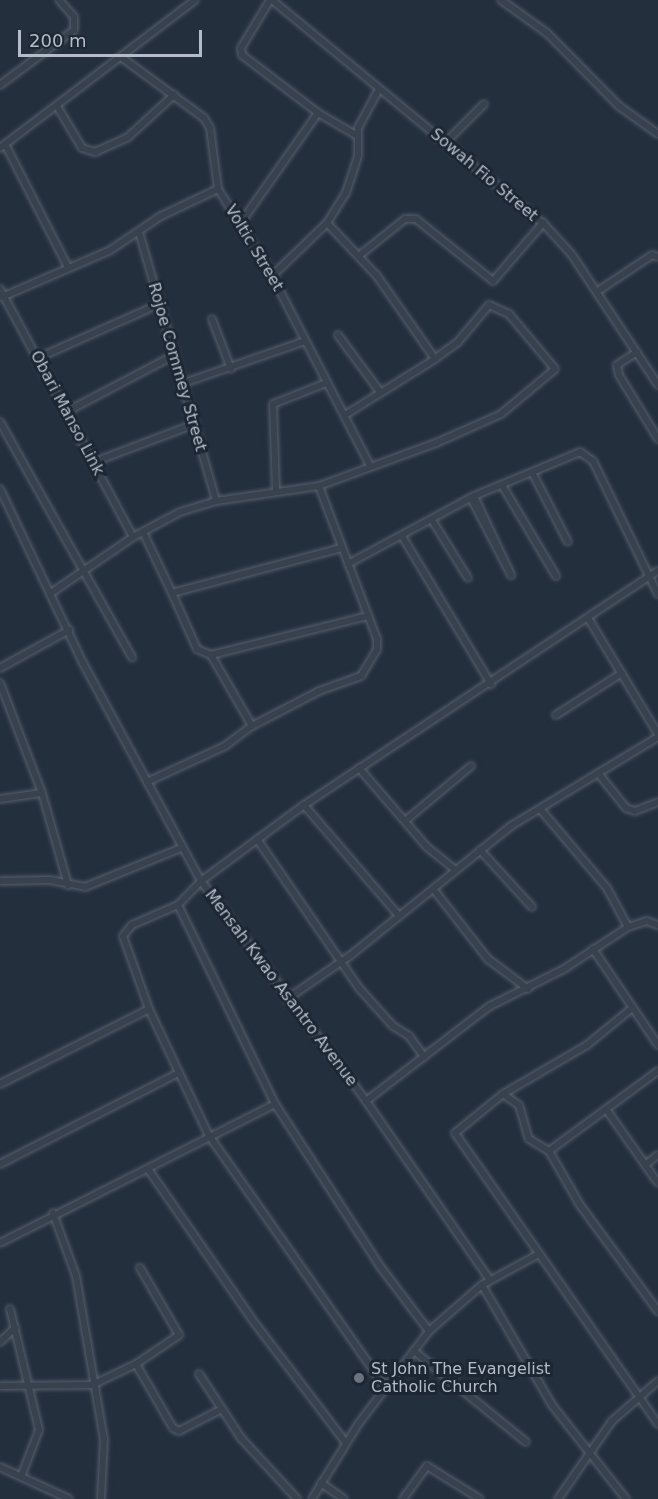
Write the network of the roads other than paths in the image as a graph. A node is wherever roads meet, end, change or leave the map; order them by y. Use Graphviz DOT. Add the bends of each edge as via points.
graph roads {
  1 [pos="59,0"];
  2 [pos="195,0"];
  3 [pos="271,0"];
  4 [pos="501,0"];
  5 [pos="121,57"];
  6 [pos="0,86"];
  7 [pos="379,89"];
  8 [pos="174,95"];
  9 [pos="484,104"];
  10 [pos="57,106"];
  11 [pos="318,114"];
  12 [pos="658,134"];
  13 [pos="356,135"];
  14 [pos="445,143"];
  15 [pos="3,146"];
  16 [pos="218,189"];
  17 [pos="242,221"];
  18 [pos="327,223"];
  19 [pos="543,224"];
  20 [pos="139,232"];
  21 [pos="360,255"];
  22 [pos="658,257"];
  23 [pos="68,267"];
  24 [pos="273,275"];
  25 [pos="0,289"];
  26 [pos="598,291"];
  27 [pos="2,297"];
  28 [pos="157,305"];
  29 [pos="212,319"];
  30 [pos="338,335"];
  31 [pos="305,341"];
  32 [pos="637,352"];
  33 [pos="172,356"];
  34 [pos="38,358"];
  35 [pos="435,359"];
  36 [pos="231,369"];
  37 [pos="326,383"];
  38 [pos="182,384"];
  39 [pos="658,385"];
  40 [pos="380,392"];
  41 [pos="66,412"];
  42 [pos="345,415"];
  43 [pos="0,422"];
  44 [pos="192,425"];
  45 [pos="658,439"];
  46 [pos="94,462"];
  47 [pos="369,464"];
  48 [pos="533,474"];
  49 [pos="502,485"];
  50 [pos="320,486"];
  51 [pos="0,489"];
  52 [pos="276,490"];
  53 [pos="472,497"];
  54 [pos="216,501"];
  55 [pos="432,520"];
  56 [pos="143,532"];
  57 [pos="402,536"];
  58 [pos="133,537"];
  59 [pos="568,542"];
  60 [pos="496,545"];
  61 [pos="341,548"];
  62 [pos="348,564"];
  63 [pos="658,571"];
  64 [pos="83,573"];
  65 [pos="651,575"];
  66 [pos="556,576"];
  67 [pos="468,578"];
  68 [pos="51,593"];
  69 [pos="172,593"];
  70 [pos="658,594"];
  71 [pos="368,616"];
  72 [pos="588,618"];
  73 [pos="69,630"];
  74 [pos="211,655"];
  75 [pos="132,657"];
  76 [pos="0,668"];
  77 [pos="622,673"];
  78 [pos="0,682"];
  79 [pos="491,684"];
  80 [pos="556,715"];
  81 [pos="252,726"];
  82 [pos="658,735"];
  83 [pos="471,766"];
  84 [pos="359,768"];
  85 [pos="598,773"];
  86 [pos="147,782"];
  87 [pos="42,793"];
  88 [pos="0,799"];
  89 [pos="658,802"];
  90 [pos="304,805"];
  91 [pos="541,810"];
  92 [pos="405,821"];
  93 [pos="256,839"];
  94 [pos="181,848"];
  95 [pos="480,850"];
  96 [pos="454,869"];
  97 [pos="0,881"];
  98 [pos="201,881"];
  99 [pos="68,885"];
  100 [pos="434,890"];
  101 [pos="178,905"];
  102 [pos="532,907"];
  103 [pos="399,916"];
  104 [pos="658,925"];
  105 [pos="628,927"];
  106 [pos="593,949"];
  107 [pos="342,960"];
  108 [pos="528,989"];
  109 [pos="287,999"];
  110 [pos="631,1008"];
  111 [pos="149,1009"];
  112 [pos="658,1045"];
  113 [pos="424,1057"];
  114 [pos="658,1071"];
  115 [pos="177,1074"];
  116 [pos="0,1084"];
  117 [pos="502,1094"];
  118 [pos="366,1101"];
  119 [pos="275,1104"];
  120 [pos="606,1109"];
  121 [pos="209,1136"];
  122 [pos="549,1151"];
  123 [pos="658,1155"];
  124 [pos="0,1164"];
  125 [pos="645,1165"];
  126 [pos="148,1169"];
  127 [pos="658,1183"];
  128 [pos="53,1213"];
  129 [pos="1,1240"];
  130 [pos="537,1255"];
  131 [pos="140,1268"];
  132 [pos="490,1280"];
  133 [pos="482,1285"];
  134 [pos="10,1309"];
  135 [pos="658,1311"];
  136 [pos="15,1328"];
  137 [pos="429,1331"];
  138 [pos="0,1342"];
  139 [pos="414,1351"];
  140 [pos="136,1364"];
  141 [pos="199,1374"];
  142 [pos="658,1381"];
  143 [pos="92,1384"];
  144 [pos="0,1386"];
  145 [pos="386,1387"];
  146 [pos="29,1388"];
  147 [pos="639,1396"];
  148 [pos="220,1410"];
  149 [pos="658,1424"];
  150 [pos="346,1443"];
  151 [pos="526,1443"];
  152 [pos="588,1455"];
  153 [pos="0,1467"];
  154 [pos="21,1478"];
  155 [pos="321,1483"];
  156 [pos="69,1499"];
  157 [pos="101,1499"];
  158 [pos="297,1499"];
  159 [pos="312,1499"];
  160 [pos="344,1499"];
  161 [pos="403,1499"];
  162 [pos="480,1499"];
  163 [pos="558,1499"];
  164 [pos="626,1499"];
  1 -- 6 [label="street" via="74,17 74,30"];
  2 -- 5 [label="street"];
  3 -- 7 [label="street, Sowah Fio Street"];
  3 -- 11 [label="street" via="241,48 242,55"];
  4 -- 12 [label="street" via="547,33 626,113"];
  5 -- 8 [label="street, Voltic Street"];
  5 -- 10 [label="street"];
  7 -- 13 [label="street"];
  7 -- 14 [label="street, Sowah Fio Street"];
  8 -- 10 [label="street" via="127,138 96,152 82,148"];
  8 -- 16 [label="street, Voltic Street" via="210,129"];
  9 -- 14 [label="street"];
  10 -- 15 [label="street"];
  11 -- 13 [label="street"];
  11 -- 17 [label="street"];
  13 -- 18 [label="street" via="356,165"];
  14 -- 19 [label="street, Sowah Fio Street"];
  15 -- 23 [label="street"];
  16 -- 17 [label="street, Voltic Street"];
  16 -- 20 [label="street"];
  17 -- 24 [label="street, Voltic Street"];
  18 -- 21 [label="street"];
  18 -- 24 [label="street"];
  19 -- 21 [label="street" via="493,281 416,219 405,219"];
  19 -- 26 [label="street, Sowah Fio Street"];
  20 -- 23 [label="street"];
  20 -- 28 [label="street, Rojoe Commey Street"];
  21 -- 35 [label="street"];
  22 -- 26 [label="street" via="652,255"];
  23 -- 27 [label="street"];
  24 -- 31 [label="street, Voltic Street"];
  25 -- 27 [label="street, Obari Manso Link"];
  26 -- 32 [label="street, Sowah Fio Street"];
  27 -- 34 [label="street, Obari Manso Link"];
  28 -- 33 [label="street, Rojoe Commey Street"];
  28 -- 34 [label="street"];
  29 -- 36 [label="street"];
  30 -- 40 [label="street"];
  31 -- 36 [label="street"];
  31 -- 37 [label="street, Voltic Street"];
  32 -- 39 [label="street, Sowah Fio Street"];
  32 -- 45 [label="street" via="618,365 619,375"];
  33 -- 38 [label="street, Rojoe Commey Street"];
  33 -- 41 [label="street"];
  34 -- 41 [label="street, Obari Manso Link"];
  35 -- 40 [label="street"];
  35 -- 47 [label="street" via="458,342 489,305 509,314 555,369 501,414 436,443"];
  36 -- 38 [label="street"];
  37 -- 42 [label="street, Voltic Street"];
  37 -- 52 [label="street" via="273,404"];
  38 -- 44 [label="street, Rojoe Commey Street"];
  40 -- 42 [label="street"];
  41 -- 46 [label="street, Obari Manso Link"];
  42 -- 47 [label="street, Voltic Street"];
  43 -- 64 [label="street"];
  44 -- 46 [label="street"];
  44 -- 54 [label="street, Rojoe Commey Street"];
  46 -- 58 [label="street, Obari Manso Link"];
  47 -- 50 [label="street"];
  48 -- 49 [label="street"];
  48 -- 59 [label="street"];
  48 -- 65 [label="street" via="576,453 587,454"];
  49 -- 53 [label="street"];
  49 -- 66 [label="street"];
  50 -- 52 [label="street"];
  50 -- 61 [label="street"];
  51 -- 68 [label="street, Mensah Kwao Asantro Avenue"];
  52 -- 54 [label="street"];
  53 -- 55 [label="street"];
  53 -- 60 [label="street"];
  54 -- 56 [label="street"];
  55 -- 57 [label="street"];
  55 -- 67 [label="street"];
  56 -- 58 [label="street"];
  56 -- 69 [label="street"];
  57 -- 62 [label="street"];
  57 -- 79 [label="street"];
  58 -- 64 [label="street"];
  61 -- 62 [label="street"];
  61 -- 69 [label="street"];
  62 -- 71 [label="street"];
  63 -- 65 [label="street"];
  64 -- 68 [label="street"];
  64 -- 75 [label="street"];
  65 -- 70 [label="street"];
  65 -- 72 [label="street"];
  68 -- 73 [label="street, Mensah Kwao Asantro Avenue"];
  69 -- 74 [label="street" via="197,649"];
  71 -- 74 [label="street"];
  71 -- 81 [label="street" via="377,649 361,676 319,691"];
  72 -- 77 [label="street"];
  72 -- 79 [label="street"];
  73 -- 76 [label="street"];
  73 -- 86 [label="street, Mensah Kwao Asantro Avenue"];
  74 -- 81 [label="street"];
  77 -- 80 [label="street"];
  77 -- 82 [label="street"];
  78 -- 87 [label="street"];
  79 -- 84 [label="street"];
  81 -- 86 [label="street" via="225,746"];
  82 -- 85 [label="street"];
  83 -- 92 [label="street"];
  84 -- 90 [label="street"];
  84 -- 92 [label="street"];
  85 -- 89 [label="street" via="626,808 635,811"];
  85 -- 91 [label="street"];
  86 -- 94 [label="street, Mensah Kwao Asantro Avenue"];
  87 -- 88 [label="street"];
  87 -- 99 [label="street"];
  90 -- 93 [label="street"];
  90 -- 103 [label="street"];
  91 -- 95 [label="street"];
  91 -- 105 [label="street" via="607,888"];
  92 -- 96 [label="street"];
  93 -- 98 [label="street"];
  93 -- 107 [label="street"];
  94 -- 98 [label="street, Mensah Kwao Asantro Avenue"];
  94 -- 99 [label="street" via="100,883"];
  95 -- 96 [label="street"];
  95 -- 102 [label="street"];
  96 -- 100 [label="street"];
  97 -- 99 [label="street" via="50,880"];
  98 -- 101 [label="street"];
  98 -- 109 [label="street, Mensah Kwao Asantro Avenue"];
  100 -- 103 [label="street"];
  100 -- 108 [label="street" via="488,959"];
  101 -- 111 [label="street" via="132,925 123,936"];
  101 -- 119 [label="street"];
  103 -- 107 [label="street"];
  104 -- 105 [label="street" via="647,921"];
  105 -- 106 [label="street"];
  106 -- 108 [label="street"];
  106 -- 110 [label="street"];
  107 -- 109 [label="street"];
  107 -- 113 [label="street" via="359,988 393,1026 409,1036"];
  108 -- 113 [label="street" via="490,1006"];
  109 -- 118 [label="street, Mensah Kwao Asantro Avenue"];
  110 -- 112 [label="street"];
  110 -- 117 [label="street" via="587,1045"];
  111 -- 115 [label="street"];
  111 -- 116 [label="street"];
  113 -- 118 [label="street"];
  114 -- 120 [label="street"];
  115 -- 121 [label="street"];
  115 -- 124 [label="street"];
  117 -- 122 [label="street" via="515,1100 526,1116 529,1139"];
  117 -- 130 [label="street" via="457,1129 456,1139"];
  118 -- 132 [label="street, Mensah Kwao Asantro Avenue"];
  119 -- 121 [label="street"];
  119 -- 137 [label="street" via="379,1265"];
  120 -- 122 [label="street"];
  120 -- 125 [label="street"];
  121 -- 126 [label="street"];
  121 -- 145 [label="street"];
  122 -- 135 [label="street" via="580,1205"];
  123 -- 125 [label="street"];
  125 -- 127 [label="street"];
  126 -- 128 [label="street"];
  126 -- 150 [label="street" via="251,1318"];
  128 -- 129 [label="street"];
  128 -- 143 [label="street" via="76,1276"];
  130 -- 132 [label="street"];
  130 -- 147 [label="street"];
  131 -- 140 [label="street" via="179,1335"];
  132 -- 133 [label="street"];
  133 -- 137 [label="street"];
  133 -- 152 [label="street" via="530,1369"];
  134 -- 136 [label="street"];
  136 -- 138 [label="street"];
  136 -- 146 [label="street"];
  137 -- 139 [label="street"];
  139 -- 145 [label="street"];
  139 -- 151 [label="street"];
  140 -- 143 [label="street"];
  140 -- 148 [label="street" via="178,1431"];
  141 -- 148 [label="street"];
  142 -- 147 [label="street"];
  143 -- 146 [label="street"];
  143 -- 157 [label="street" via="106,1456"];
  144 -- 146 [label="street"];
  145 -- 150 [label="street"];
  146 -- 154 [label="street" via="39,1430"];
  147 -- 149 [label="street"];
  147 -- 152 [label="street" via="612,1421"];
  148 -- 158 [label="street"];
  150 -- 155 [label="street"];
  152 -- 163 [label="street"];
  152 -- 164 [label="street"];
  153 -- 154 [label="street"];
  154 -- 156 [label="street"];
  155 -- 159 [label="street"];
  155 -- 160 [label="street"];
  161 -- 162 [label="street" via="427,1466"];
}
